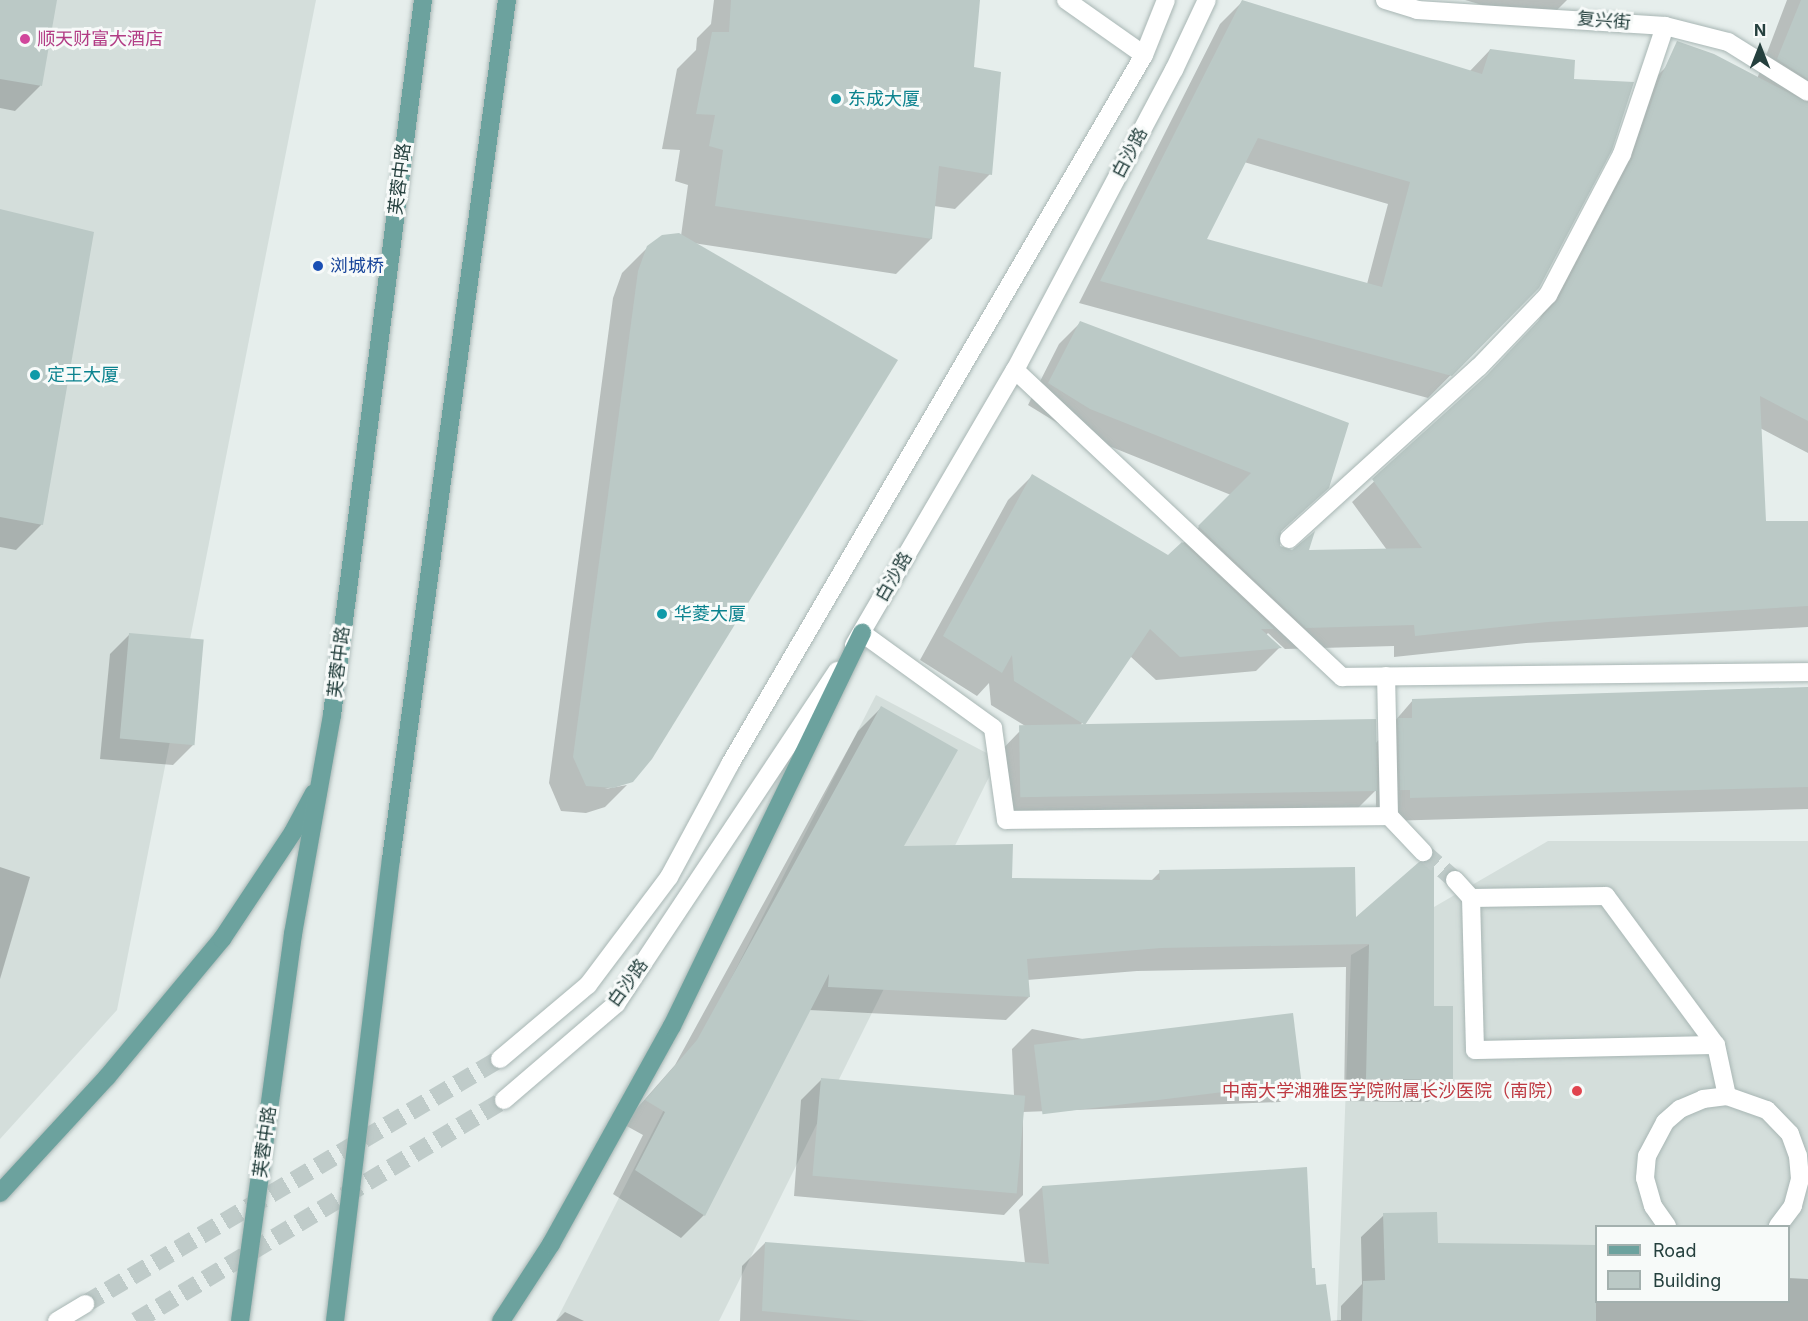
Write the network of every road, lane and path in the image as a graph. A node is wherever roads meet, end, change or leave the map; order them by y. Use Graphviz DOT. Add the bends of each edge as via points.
graph roads {
  1 [pos="423,0"];
  2 [pos="507,0"];
  3 [pos="1066,0"];
  4 [pos="1166,0"];
  5 [pos="1207,0"];
  6 [pos="1385,0"];
  7 [pos="1527,7"];
  8 [pos="1665,26"];
  9 [pos="1144,55"];
  10 [pos="1808,92"];
  11 [pos="1015,370"];
  12 [pos="1289,539"];
  13 [pos="862,633"];
  14 [pos="1808,672"];
  15 [pos="1386,676"];
  16 [pos="323,775"];
  17 [pos="1389,816"];
  18 [pos="1423,852"];
  19 [pos="1455,880"];
  20 [pos="1471,898"];
  21 [pos="1716,1045"];
  22 [pos="500,1059"];
  23 [pos="1727,1096"];
  24 [pos="504,1100"];
  25 [pos="0,1193"];
  26 [pos="1666,1225"];
  27 [pos="1779,1225"];
  28 [pos="85,1304"];
  29 [pos="57,1321"];
  30 [pos="240,1321"];
  31 [pos="335,1321"];
  32 [pos="501,1321"];
  1 -- 16 [label="main road, 芙蓉中路"];
  2 -- 31 [label="main road" via="391,859"];
  3 -- 9 [label="street"];
  4 -- 9 [label="street, 白沙路"];
  5 -- 11 [label="street, 白沙路"];
  6 -- 7 [label="street, 复兴街" via="1417,10"];
  7 -- 8 [label="street, 复兴街"];
  8 -- 10 [label="street, 复兴街" via="1728,42"];
  8 -- 12 [label="street" via="1622,154 1548,295 1479,368"];
  9 -- 22 [label="street, 白沙路" via="730,764 669,877 588,985"];
  11 -- 13 [label="street, 白沙路"];
  11 -- 15 [label="street" via="1342,677"];
  13 -- 17 [label="street" via="993,728 1006,820"];
  13 -- 24 [label="street, 白沙路" via="616,1004"];
  13 -- 32 [label="main road" via="672,1026 556,1234"];
  14 -- 15 [label="street"];
  15 -- 17 [label="street"];
  16 -- 25 [label="main road" via="294,832 222,939 99,1086"];
  16 -- 30 [label="main road, 芙蓉中路" via="293,934"];
  17 -- 18 [label="street"];
  19 -- 20 [label="street"];
  20 -- 21 [label="street" via="1606,896"];
  20 -- 21 [label="street" via="1475,1050"];
  21 -- 23 [label="street"];
  23 -- 26 [label="street" via="1703,1099 1680,1109 1665,1122 1647,1156 1645,1178 1653,1206"];
  23 -- 27 [label="street" via="1767,1110 1790,1134 1798,1156 1800,1179 1793,1206"];
  28 -- 29 [label="street"];
}
